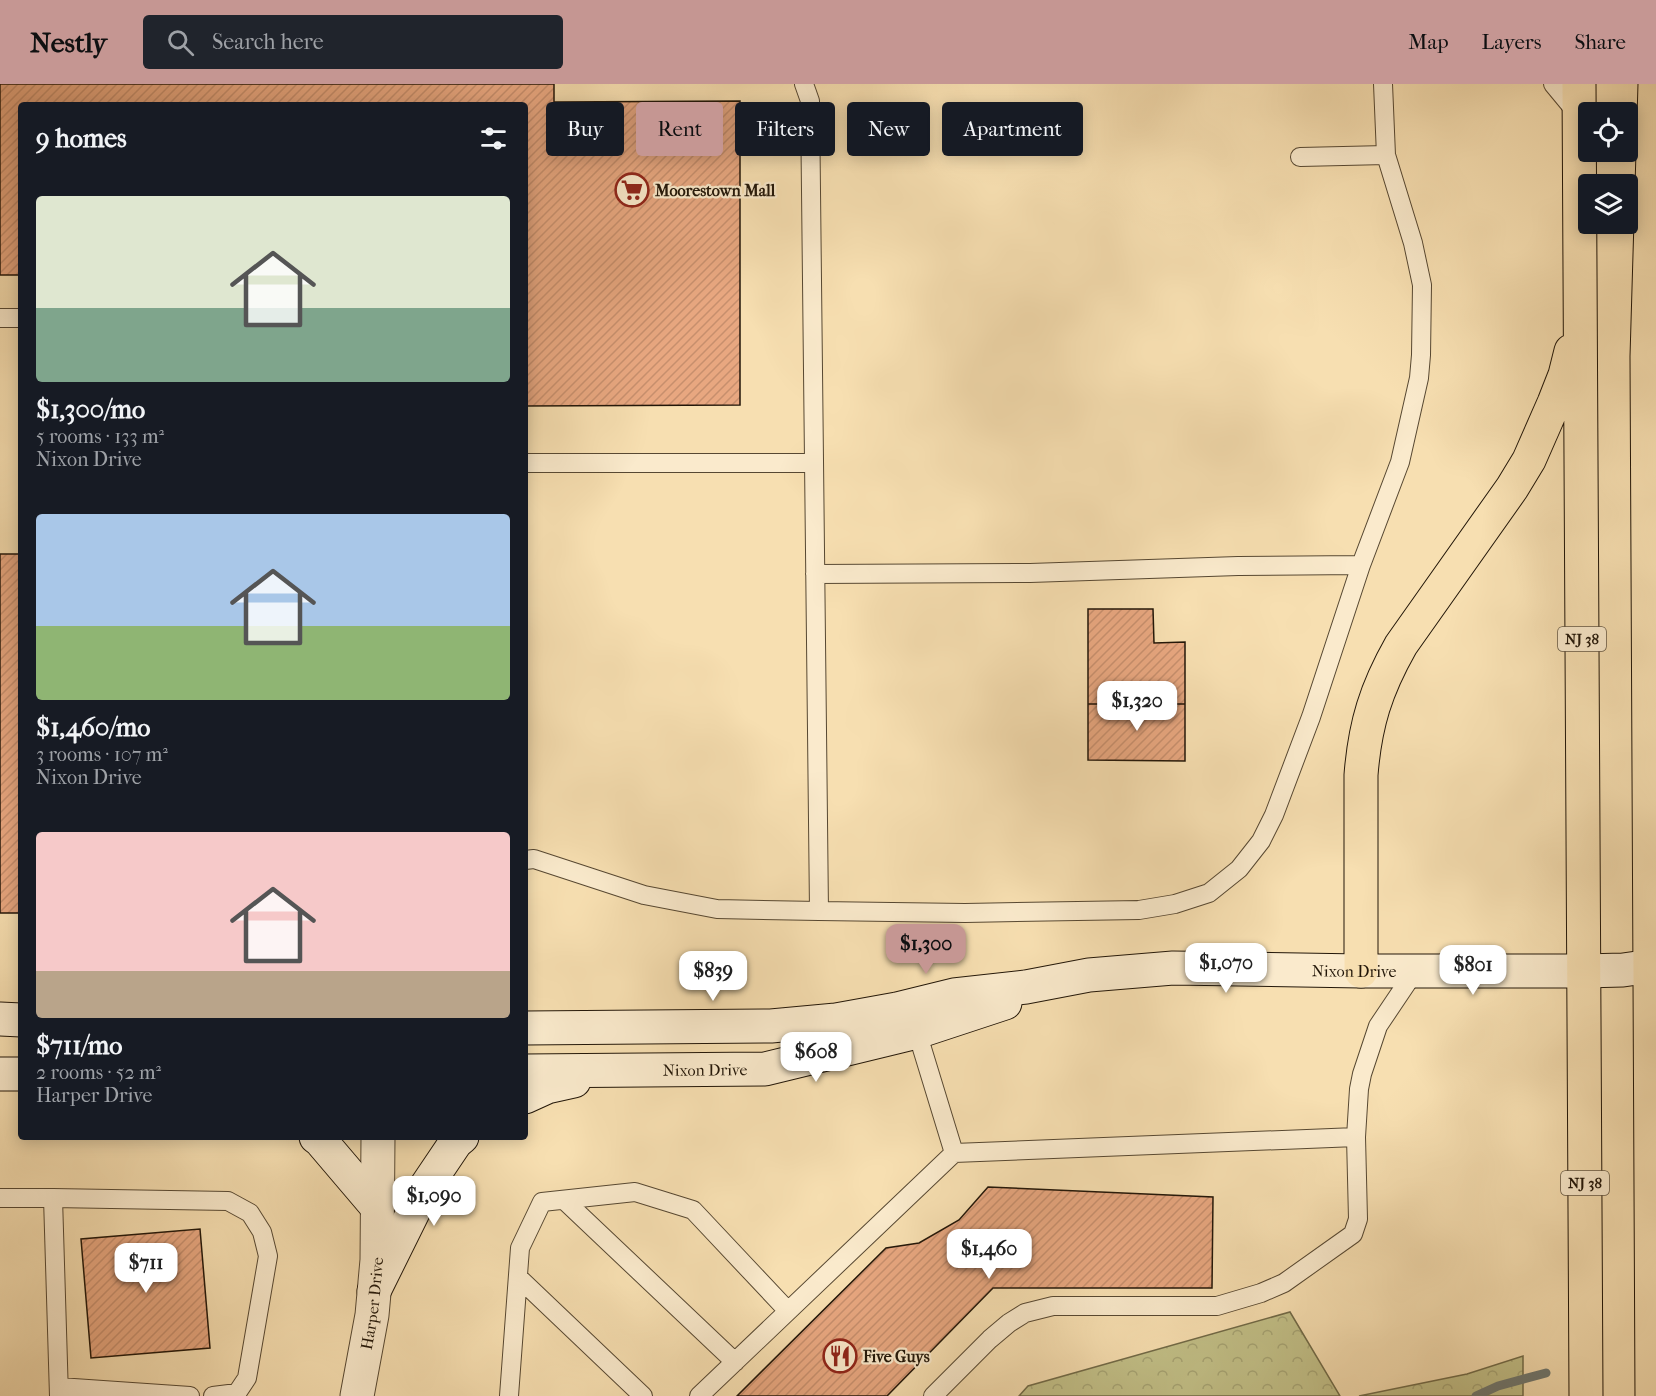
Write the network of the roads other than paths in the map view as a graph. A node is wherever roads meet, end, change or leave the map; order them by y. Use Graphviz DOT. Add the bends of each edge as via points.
graph roads {
  1 [pos="804,84"];
  2 [pos="1383,84"];
  3 [pos="1553,84"];
  4 [pos="1655,84"];
  5 [pos="1580,100"];
  6 [pos="1386,155"];
  7 [pos="1300,157"];
  8 [pos="1580,308"];
  9 [pos="0,318"];
  10 [pos="18,318"];
  11 [pos="528,463"];
  12 [pos="814,463"];
  13 [pos="1361,565"];
  14 [pos="815,574"];
  15 [pos="528,860"];
  16 [pos="819,911"];
  17 [pos="1653,966"];
  18 [pos="1361,971"];
  19 [pos="1415,971"];
  20 [pos="1584,971"];
  21 [pos="1089,975"];
  22 [pos="0,1019"];
  23 [pos="18,1020"];
  24 [pos="528,1028"];
  25 [pos="917,1032"];
  26 [pos="528,1071"];
  27 [pos="619,1071"];
  28 [pos="0,1074"];
  29 [pos="18,1074"];
  30 [pos="528,1096"];
  31 [pos="1356,1137"];
  32 [pos="319,1140"];
  33 [pos="378,1140"];
  34 [pos="458,1140"];
  35 [pos="954,1152"];
  36 [pos="0,1198"];
  37 [pos="53,1198"];
  38 [pos="564,1200"];
  39 [pos="377,1207"];
  40 [pos="518,1277"];
  41 [pos="374,1291"];
  42 [pos="788,1311"];
  43 [pos="735,1362"];
  44 [pos="59,1391"];
  45 [pos="190,1396"];
  46 [pos="213,1396"];
  47 [pos="357,1396"];
  48 [pos="509,1396"];
  49 [pos="643,1396"];
  50 [pos="699,1396"];
  51 [pos="933,1396"];
  52 [pos="1586,1396"];
  53 [pos="1652,1396"];
  1 -- 12 [label="lane" via="810,101"];
  2 -- 6 [label="lane"];
  3 -- 5 [label="lane"];
  4 -- 17 [label="highway" via="1647,357"];
  5 -- 8 [label="highway, NJ 38"];
  6 -- 7 [label="lane"];
  6 -- 13 [label="lane" via="1422,285 1421,355 1400,462"];
  8 -- 18 [label="highway" via="1565,375 1529,460 1401,645 1371,711 1361,775"];
  8 -- 20 [label="highway, NJ 38"];
  9 -- 10 [label="lane"];
  11 -- 12 [label="lane"];
  12 -- 14 [label="lane"];
  13 -- 14 [label="lane"];
  13 -- 16 [label="lane" via="1274,815 1261,841 1239,869 1209,893 1138,910"];
  14 -- 16 [label="lane"];
  15 -- 16 [label="lane" via="644,895 717,909"];
  17 -- 20 [label="street, Nixon Drive"];
  17 -- 53 [label="highway"];
  18 -- 19 [label="street, Nixon Drive"];
  18 -- 21 [label="street, Nixon Drive" via="1173,968"];
  19 -- 20 [label="street, Nixon Drive"];
  19 -- 31 [label="lane" via="1378,1026 1370,1047 1359,1089"];
  20 -- 52 [label="highway, NJ 38"];
  21 -- 24 [label="street, Nixon Drive" via="954,995 836,1020 759,1026"];
  21 -- 25 [label="street, Nixon Drive"];
  22 -- 23 [label="street"];
  25 -- 27 [label="street, Nixon Drive" via="765,1069"];
  25 -- 35 [label="lane"];
  26 -- 27 [label="street, Nixon Drive"];
  27 -- 30 [label="street" via="547,1087"];
  28 -- 29 [label="street"];
  31 -- 35 [label="lane"];
  31 -- 51 [label="lane" via="1358,1219 1353,1234 1284,1282 1217,1306 1053,1306 1025,1313 990,1339"];
  32 -- 39 [label="street"];
  33 -- 39 [label="street, Harper Drive"];
  34 -- 41 [label="street" via="425,1188"];
  35 -- 42 [label="lane"];
  36 -- 37 [label="lane"];
  37 -- 44 [label="lane"];
  37 -- 46 [label="lane" via="228,1201 250,1214 262,1232 268,1256 247,1378 237,1393"];
  38 -- 40 [label="lane" via="542,1202 520,1248"];
  38 -- 42 [label="lane" via="635,1192 693,1210"];
  38 -- 43 [label="lane"];
  39 -- 41 [label="street, Harper Drive"];
  40 -- 48 [label="lane"];
  40 -- 49 [label="lane"];
  41 -- 47 [label="street, Harper Drive"];
  42 -- 43 [label="lane"];
  43 -- 50 [label="lane"];
  44 -- 45 [label="lane"];
}
